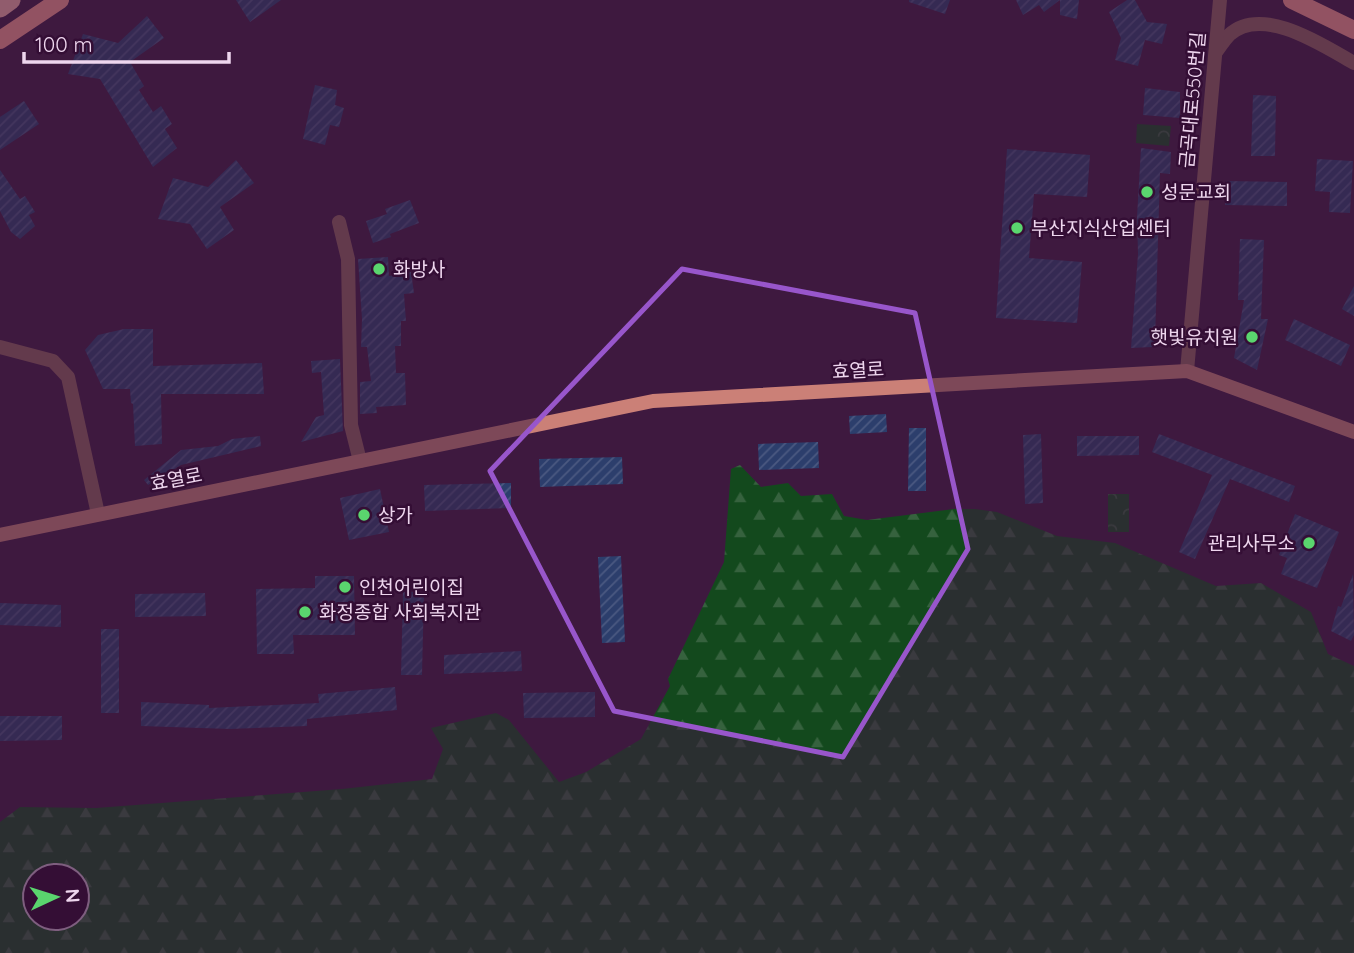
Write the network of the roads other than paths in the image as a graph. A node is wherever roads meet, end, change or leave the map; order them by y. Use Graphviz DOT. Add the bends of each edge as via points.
graph roads {
  1 [pos="11,0"];
  2 [pos="60,0"];
  3 [pos="1220,0"];
  4 [pos="1292,0"];
  5 [pos="0,8"];
  6 [pos="1354,30"];
  7 [pos="0,40"];
  8 [pos="1215,53"];
  9 [pos="1354,63"];
  10 [pos="339,222"];
  11 [pos="0,346"];
  12 [pos="1187,370"];
  13 [pos="1354,432"];
  14 [pos="360,461"];
  15 [pos="98,514"];
  16 [pos="0,535"];
  1 -- 5 [label="highway"];
  2 -- 7 [label="main road"];
  3 -- 8 [label="street, 금곡대로550번길"];
  4 -- 6 [label="main road"];
  8 -- 9 [label="street" via="1230,34 1261,24 1298,34"];
  8 -- 12 [label="street, 금곡대로550번길"];
  10 -- 14 [label="street" via="348,259 351,425"];
  11 -- 15 [label="street" via="53,361 68,377"];
  12 -- 13 [label="main road, 효열로"];
  12 -- 14 [label="main road, 효열로" via="653,401"];
  14 -- 15 [label="main road, 효열로"];
  15 -- 16 [label="main road, 효열로"];
}
